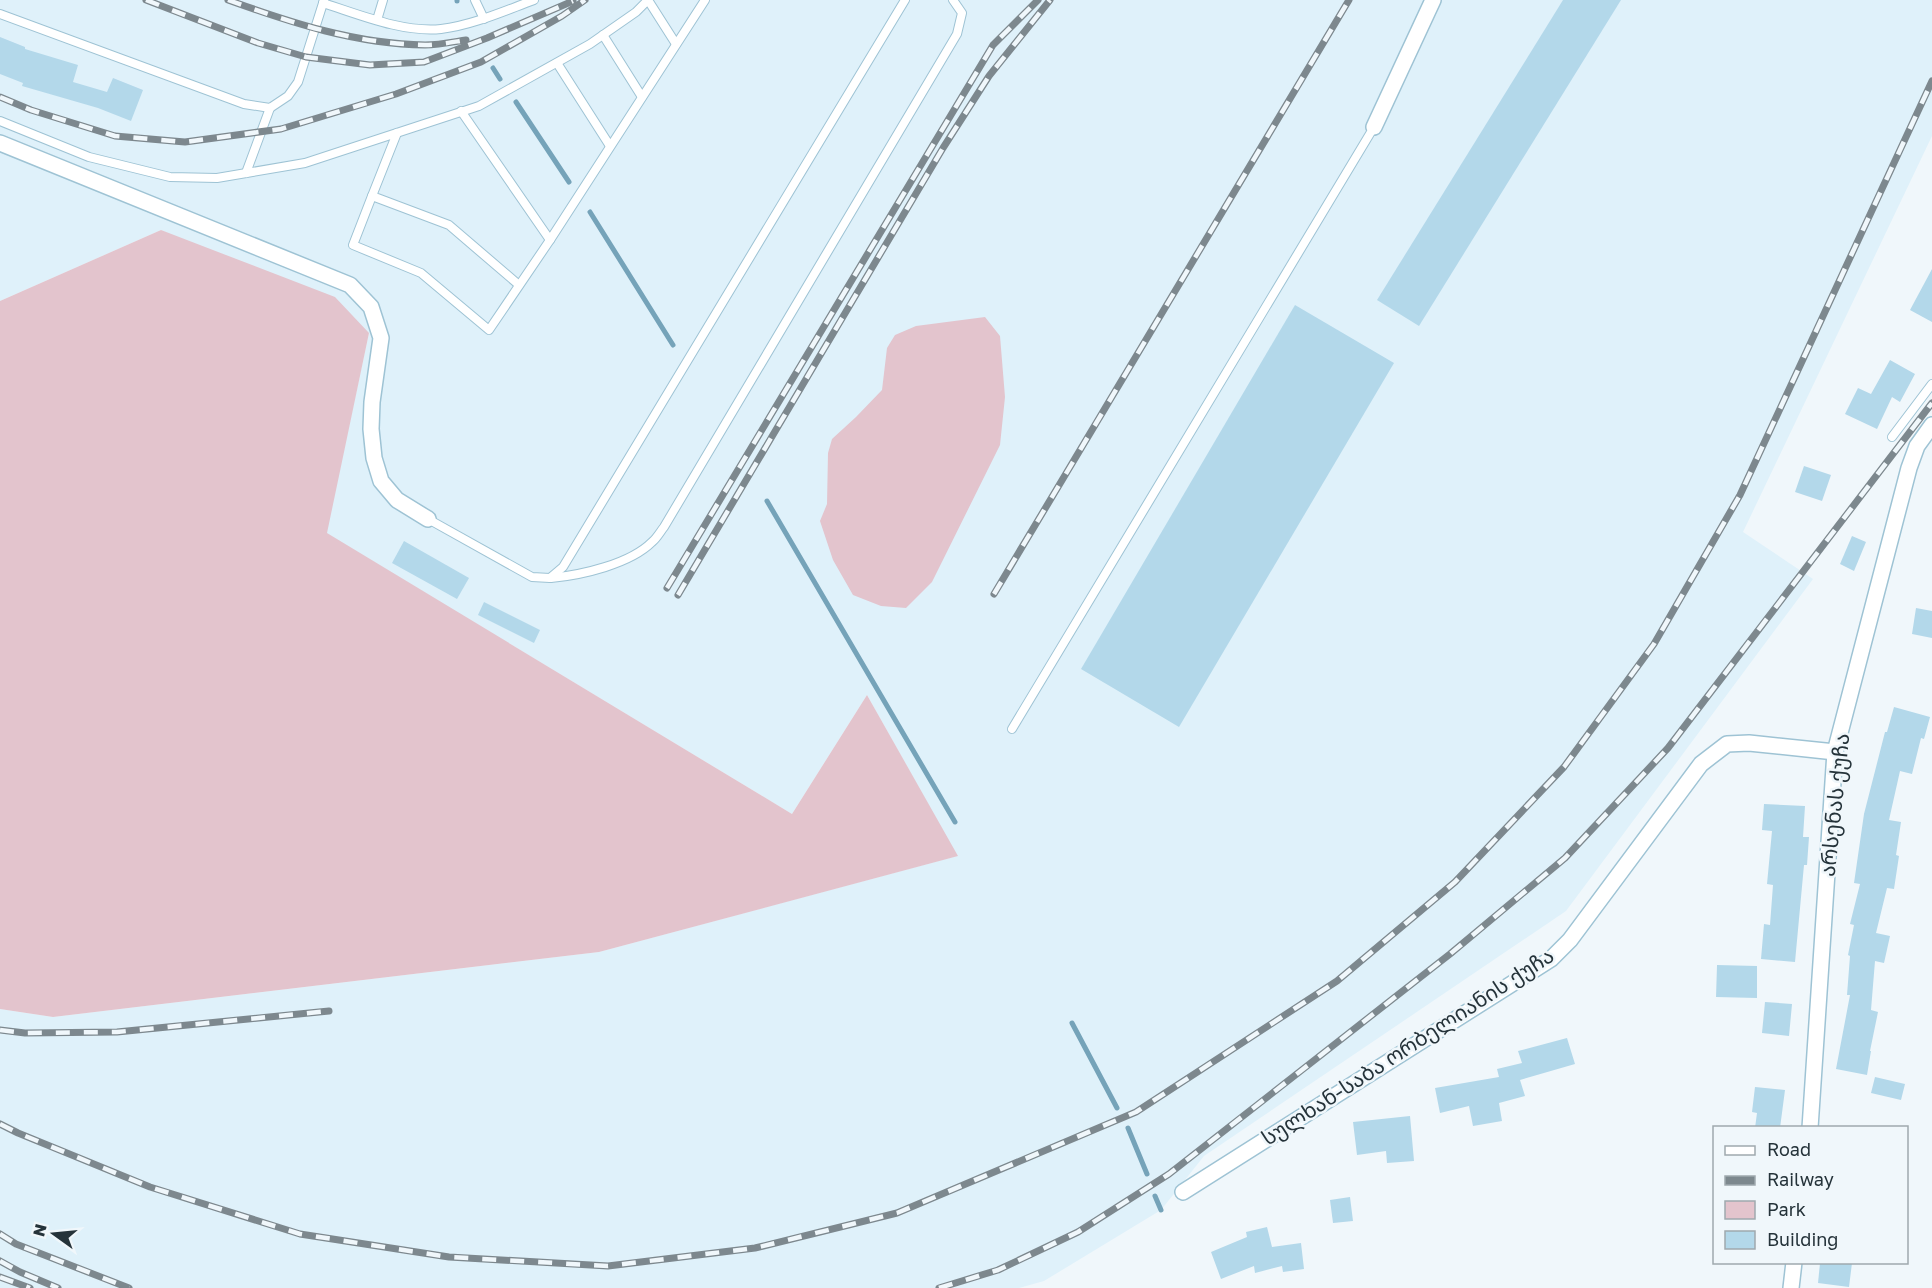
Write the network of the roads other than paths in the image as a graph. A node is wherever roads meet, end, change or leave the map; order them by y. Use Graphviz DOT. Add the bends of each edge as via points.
graph roads {
  1 [pos="383,0"];
  2 [pos="475,0"];
  3 [pos="534,0"];
  4 [pos="648,0"];
  5 [pos="705,0"];
  6 [pos="905,0"];
  7 [pos="953,0"];
  8 [pos="1432,0"];
  9 [pos="323,1"];
  10 [pos="0,14"];
  11 [pos="484,19"];
  12 [pos="377,20"];
  13 [pos="603,35"];
  14 [pos="676,44"];
  15 [pos="557,63"];
  16 [pos="642,97"];
  17 [pos="270,108"];
  18 [pos="461,111"];
  19 [pos="0,121"];
  20 [pos="1374,127"];
  21 [pos="397,133"];
  22 [pos="0,143"];
  23 [pos="610,146"];
  24 [pos="246,173"];
  25 [pos="372,196"];
  26 [pos="550,240"];
  27 [pos="519,285"];
  28 [pos="1932,384"];
  29 [pos="1932,425"];
  30 [pos="1892,437"];
  31 [pos="428,519"];
  32 [pos="550,579"];
  33 [pos="1012,729"];
  34 [pos="1836,752"];
  35 [pos="1810,1126"];
  36 [pos="1183,1192"];
  37 [pos="1794,1264"];
  38 [pos="1791,1288"];
  1 -- 12 [label="lane"];
  2 -- 11 [label="lane"];
  3 -- 11 [label="lane"];
  4 -- 13 [label="lane"];
  4 -- 14 [label="lane"];
  5 -- 14 [label="lane"];
  6 -- 32 [label="lane" via="563,567"];
  7 -- 32 [label="lane" via="962,13 957,34 664,527 652,542 629,558"];
  8 -- 20 [label="street"];
  9 -- 12 [label="lane"];
  9 -- 17 [label="lane" via="298,82 288,96"];
  10 -- 17 [label="lane" via="244,105"];
  11 -- 12 [label="lane" via="440,29"];
  13 -- 15 [label="lane"];
  13 -- 16 [label="lane"];
  14 -- 16 [label="lane"];
  15 -- 18 [label="lane" via="479,106"];
  15 -- 23 [label="lane"];
  16 -- 23 [label="lane"];
  17 -- 24 [label="lane"];
  18 -- 21 [label="lane"];
  18 -- 26 [label="lane"];
  19 -- 24 [label="lane" via="89,157 170,177 217,178"];
  20 -- 33 [label="lane"];
  21 -- 24 [label="lane" via="305,163"];
  21 -- 25 [label="lane"];
  22 -- 31 [label="street" via="350,285 371,307 381,338 371,429 381,481 397,500"];
  23 -- 26 [label="lane"];
  25 -- 27 [label="lane" via="449,225"];
  25 -- 27 [label="lane" via="353,245 421,273 489,330"];
  26 -- 27 [label="lane"];
  28 -- 30 [label="lane"];
  29 -- 34 [label="street, არსენას ქუჩა" via="1908,468"];
  31 -- 32 [label="lane" via="531,577"];
  34 -- 35 [label="street, არსენას ქუჩა"];
  34 -- 36 [label="street, სულხან-საბა ორბელიანის ქუჩა" via="1727,744 1701,764 1570,940 1551,958"];
  37 -- 38 [label="street"];
}
